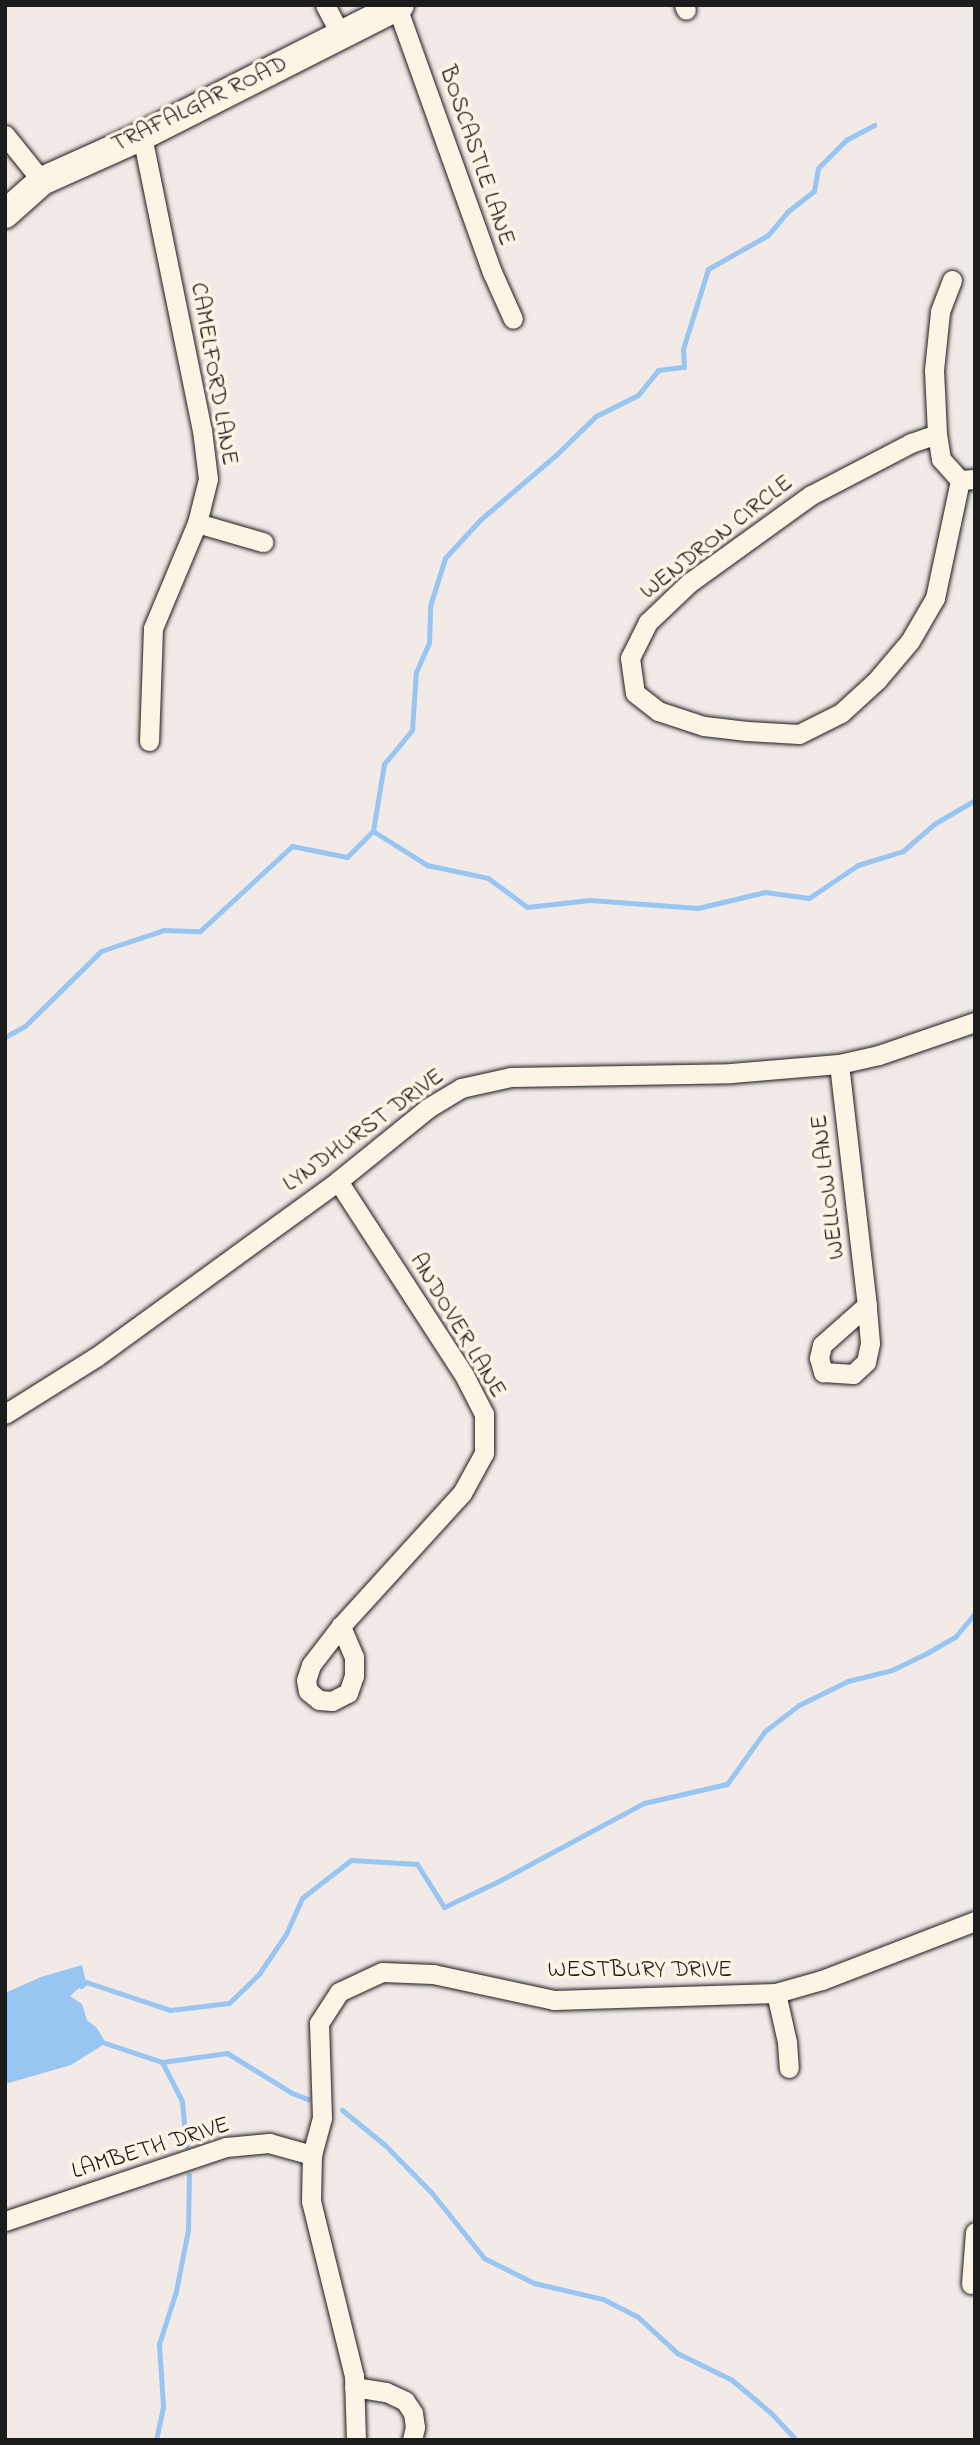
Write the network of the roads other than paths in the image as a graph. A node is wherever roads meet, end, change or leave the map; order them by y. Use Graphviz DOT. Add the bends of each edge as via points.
graph roads {
  1 [pos="324,5"];
  2 [pos="398,6"];
  3 [pos="341,35"];
  4 [pos="5,135"];
  5 [pos="142,136"];
  6 [pos="42,181"];
  7 [pos="5,214"];
  8 [pos="952,280"];
  9 [pos="513,319"];
  10 [pos="937,434"];
  11 [pos="967,480"];
  12 [pos="197,523"];
  13 [pos="263,542"];
  14 [pos="149,741"];
  15 [pos="975,1021"];
  16 [pos="839,1064"];
  17 [pos="338,1181"];
  18 [pos="867,1305"];
  19 [pos="5,1414"];
  20 [pos="341,1626"];
  21 [pos="975,1921"];
  22 [pos="776,1993"];
  23 [pos="789,2068"];
  24 [pos="313,2155"];
  25 [pos="5,2221"];
  26 [pos="975,2232"];
  27 [pos="971,2284"];
  28 [pos="354,2387"];
  29 [pos="356,2440"];
  30 [pos="412,2440"];
  1 -- 3 [label="street"];
  2 -- 3 [label="street, TRAFALGAR ROAD"];
  2 -- 9 [label="street, BOSCASTLE LANE" via="492,272"];
  3 -- 5 [label="street, TRAFALGAR ROAD"];
  4 -- 6 [label="street"];
  5 -- 6 [label="street, TRAFALGAR ROAD"];
  5 -- 12 [label="street, CAMELFORD LANE" via="203,443 208,479"];
  6 -- 7 [label="street, TRAFALGAR ROAD"];
  8 -- 10 [label="street" via="939,323 934,370"];
  10 -- 11 [label="street, WENDRON CIRCLE" via="940,459"];
  10 -- 11 [label="street, WENDRON CIRCLE" via="811,495 689,583 648,622 630,658 635,693 658,711 704,726 747,731 800,734 841,713 910,641 935,598"];
  12 -- 13 [label="street"];
  12 -- 14 [label="street, CAMELFORD LANE" via="153,628"];
  15 -- 16 [label="street, LYNDHURST DRIVE"];
  16 -- 17 [label="street, LYNDHURST DRIVE" via="731,1073 512,1077 461,1088 428,1108"];
  16 -- 18 [label="street, WELLOW LANE"];
  17 -- 19 [label="street, LYNDHURST DRIVE" via="96,1357"];
  17 -- 20 [label="street, ANDOVER LANE" via="484,1413 484,1453 462,1493"];
  21 -- 22 [label="street, WESTBURY DRIVE"];
  22 -- 23 [label="street"];
  22 -- 24 [label="street, WESTBURY DRIVE" via="554,2000 433,1974 382,1972 339,1992 319,2023 321,2118"];
  24 -- 25 [label="street, LAMBETH DRIVE" via="269,2143 226,2147"];
  24 -- 28 [label="street, WESTBURY DRIVE" via="311,2200"];
  26 -- 27 [label="street"];
  28 -- 29 [label="street, WESTBURY DRIVE"];
  28 -- 30 [label="street" via="386,2392 405,2402 413,2413"];
}
